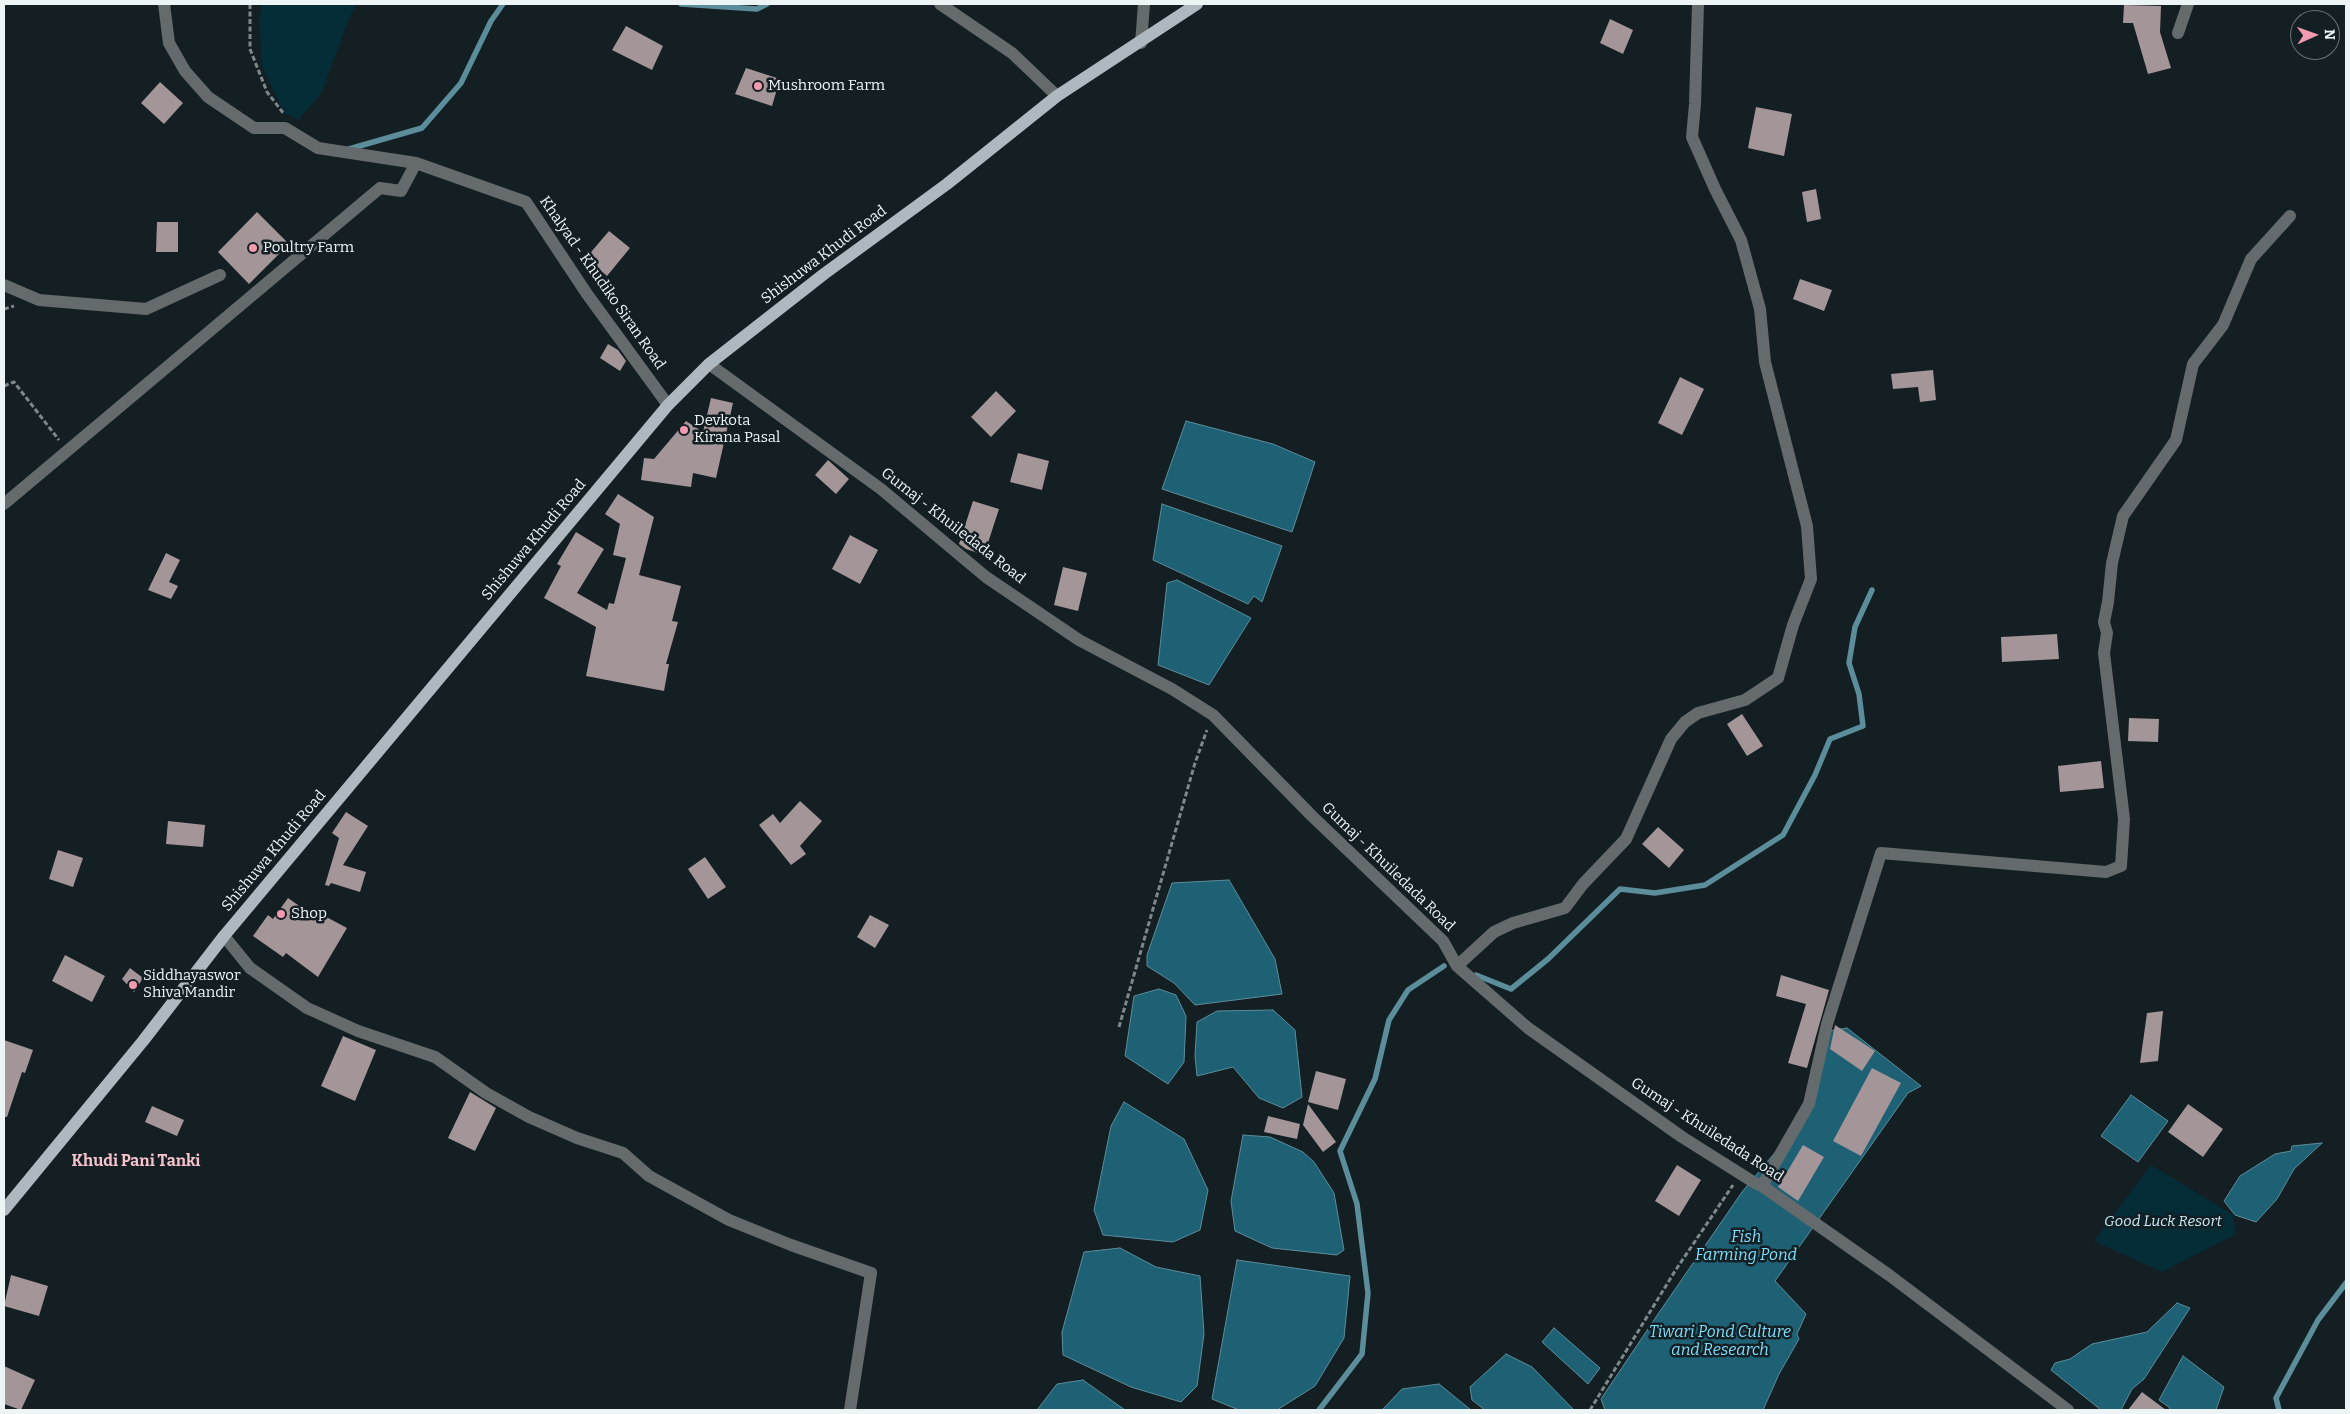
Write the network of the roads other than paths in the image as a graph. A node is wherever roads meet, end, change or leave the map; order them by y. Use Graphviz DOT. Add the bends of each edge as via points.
graph roads {
  1 [pos="164,4"];
  2 [pos="940,4"];
  3 [pos="1144,4"];
  4 [pos="1197,4"];
  5 [pos="1698,4"];
  6 [pos="2188,4"];
  7 [pos="2178,33"];
  8 [pos="1141,42"];
  9 [pos="1057,96"];
  10 [pos="416,163"];
  11 [pos="2290,216"];
  12 [pos="220,275"];
  13 [pos="4,285"];
  14 [pos="709,364"];
  15 [pos="668,405"];
  16 [pos="4,504"];
  17 [pos="224,936"];
  18 [pos="1457,966"];
  19 [pos="1762,1186"];
  20 [pos="4,1210"];
  21 [pos="850,1410"];
  22 [pos="2068,1410"];
  1 -- 10 [label="street, Khalyad - Khudiko Siran Road" via="170,44 185,70 208,97 254,128 285,128 318,148"];
  2 -- 9 [label="street" via="1012,53"];
  3 -- 8 [label="street"];
  4 -- 8 [label="main road, Shishuwa Khudi Road"];
  5 -- 18 [label="street" via="1692,137 1740,240 1760,309 1765,362 1807,526 1812,579 1793,625 1778,678 1745,700 1698,713 1685,722 1671,739 1626,839 1565,908 1494,932"];
  6 -- 7 [label="street"];
  8 -- 9 [label="main road, Shishuwa Khudi Road"];
  9 -- 14 [label="main road, Shishuwa Khudi Road" via="947,184"];
  10 -- 15 [label="street, Khalyad - Khudiko Siran Road" via="526,202 587,294"];
  10 -- 16 [label="street" via="401,191 380,188"];
  11 -- 19 [label="street" via="2251,259 2223,326 2193,364 2176,440 2123,516 2112,563 2104,622 2107,633 2104,653 2124,819 2122,866 2106,872 1881,854 1827,1024 1809,1104"];
  12 -- 13 [label="street" via="146,309 39,300"];
  14 -- 15 [label="main road, Shishuwa Khudi Road"];
  14 -- 18 [label="street, Gumaj - Khuiledada Road" via="881,489 1002,587 1079,640 1172,689 1213,715 1312,816 1443,941"];
  15 -- 17 [label="main road, Shishuwa Khudi Road"];
  17 -- 20 [label="main road, Shishuwa Khudi Road" via="143,1041"];
  17 -- 21 [label="street" via="250,968 307,1008 358,1031 435,1057 529,1117 623,1153 648,1176 729,1220 871,1273"];
  18 -- 19 [label="street, Gumaj - Khuiledada Road" via="1528,1028 1682,1137"];
  19 -- 22 [label="street, Gumaj - Khuiledada Road" via="1888,1274"];
}
